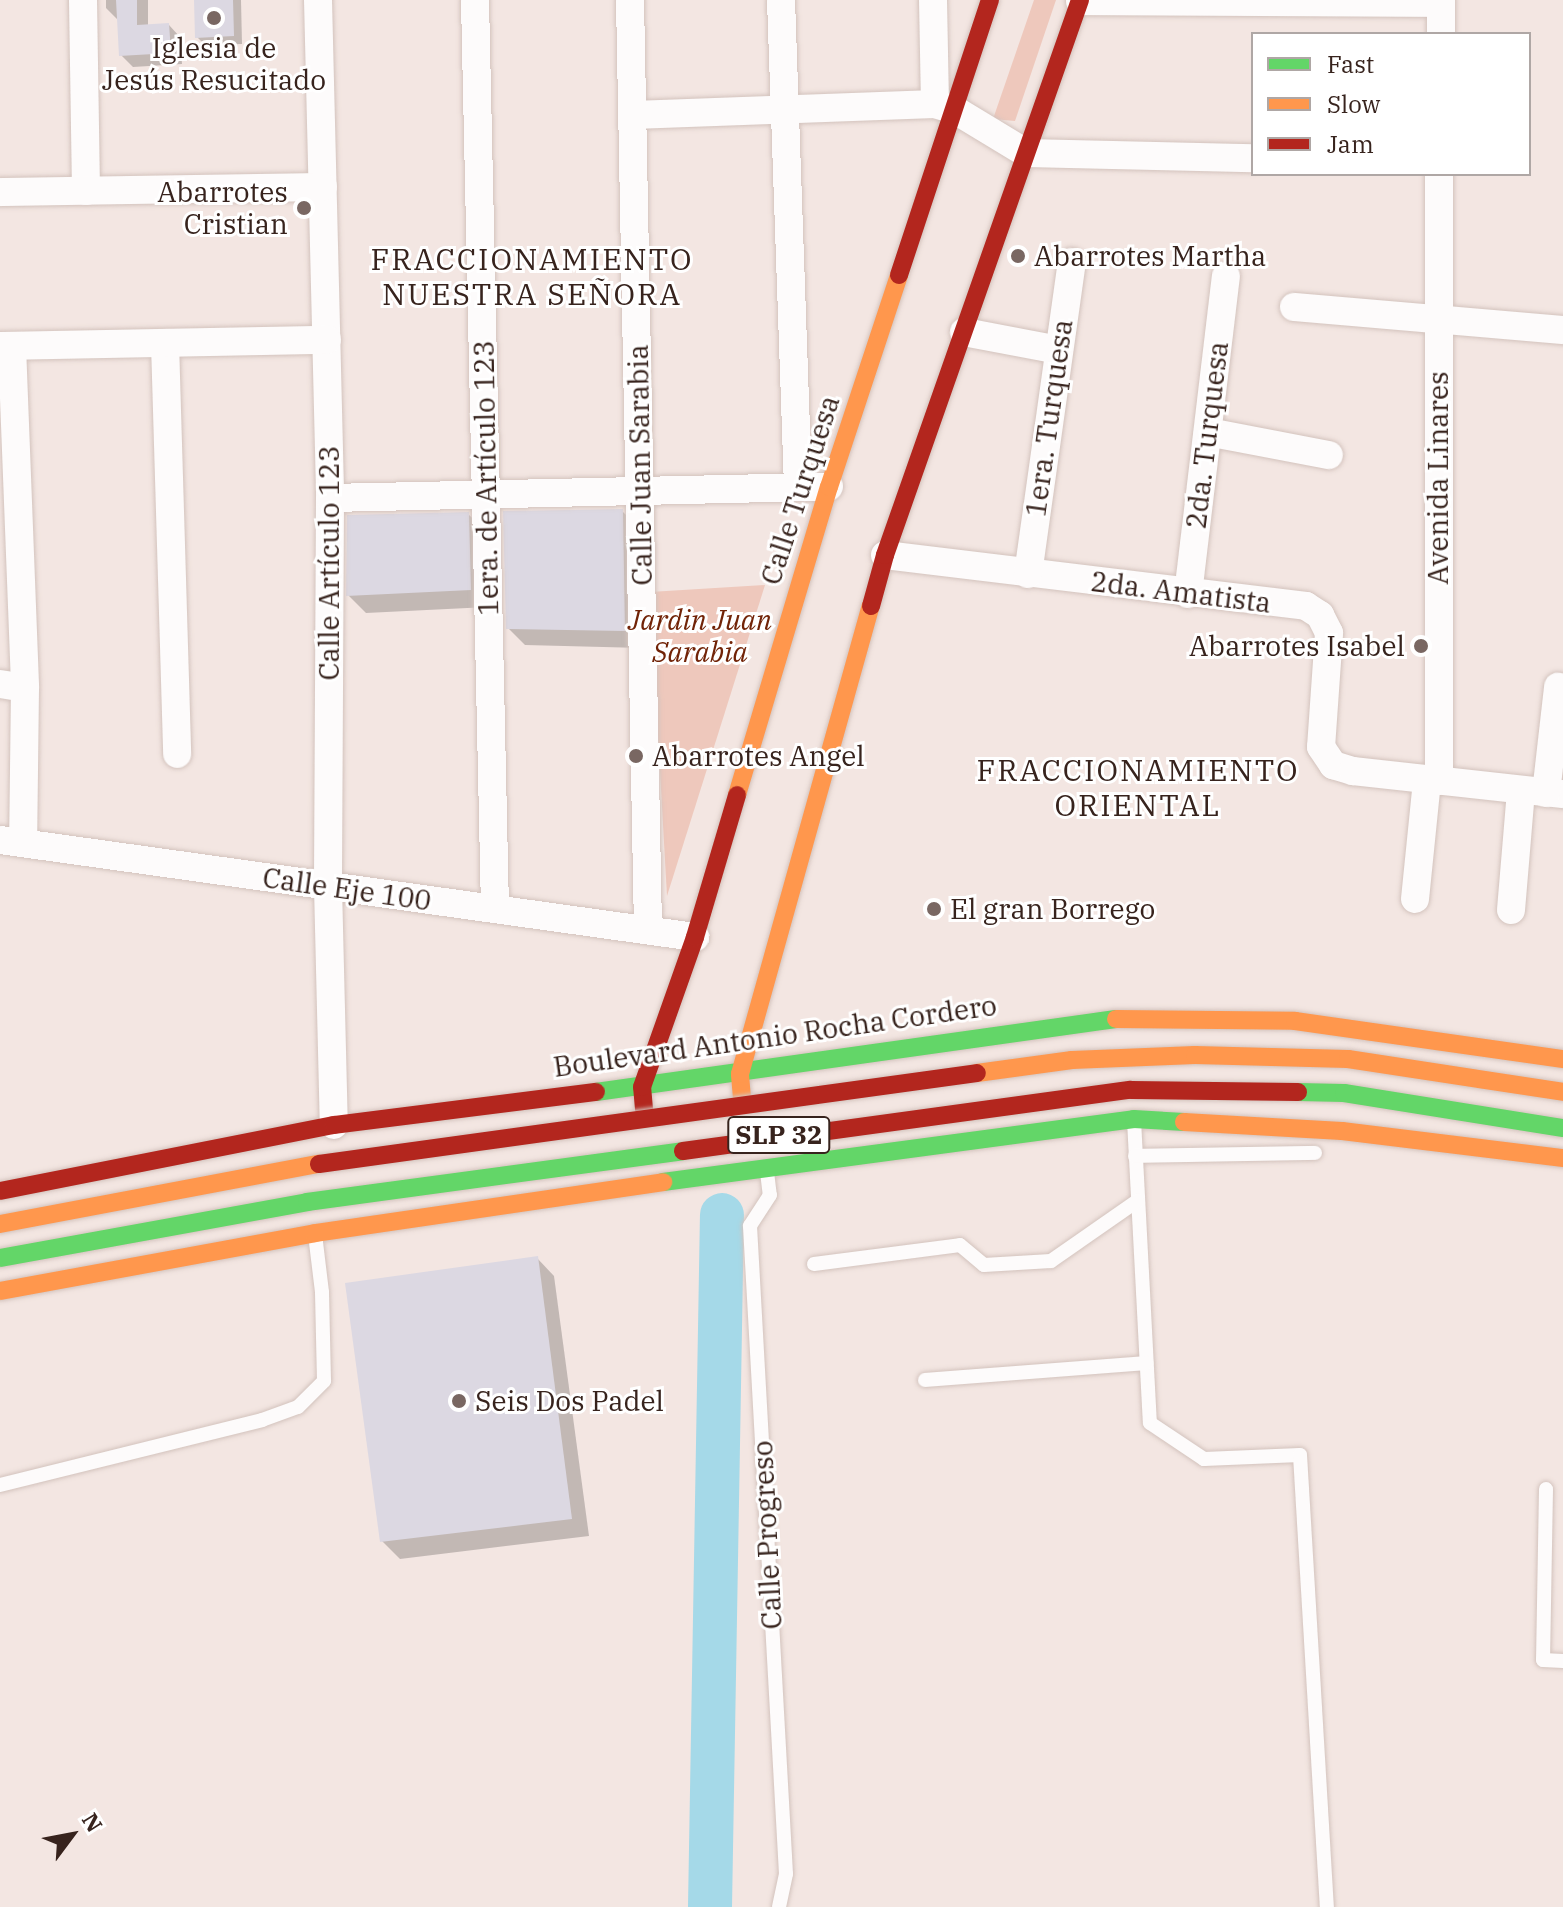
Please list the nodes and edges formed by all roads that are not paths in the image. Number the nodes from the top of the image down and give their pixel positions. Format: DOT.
graph roads {
  1 [pos="83,0"];
  2 [pos="318,0"];
  3 [pos="475,0"];
  4 [pos="630,0"];
  5 [pos="781,0"];
  6 [pos="933,0"];
  7 [pos="990,0"];
  8 [pos="1080,1"];
  9 [pos="1441,1"];
  10 [pos="1441,32"];
  11 [pos="945,107"];
  12 [pos="783,110"];
  13 [pos="633,115"];
  14 [pos="1026,153"];
  15 [pos="1251,158"];
  16 [pos="1439,176"];
  17 [pos="323,187"];
  18 [pos="86,191"];
  19 [pos="0,192"];
  20 [pos="1072,262"];
  21 [pos="1226,276"];
  22 [pos="1294,307"];
  23 [pos="1438,318"];
  24 [pos="1563,330"];
  25 [pos="964,332"];
  26 [pos="327,340"];
  27 [pos="165,343"];
  28 [pos="6,346"];
  29 [pos="1058,350"];
  30 [pos="1208,432"];
  31 [pos="1329,455"];
  32 [pos="798,487"];
  33 [pos="829,487"];
  34 [pos="641,490"];
  35 [pos="486,494"];
  36 [pos="330,498"];
  37 [pos="885,555"];
  38 [pos="1028,574"];
  39 [pos="1188,594"];
  40 [pos="13,686"];
  41 [pos="1558,687"];
  42 [pos="177,754"];
  43 [pos="1433,780"];
  44 [pos="1543,793"];
  45 [pos="12,841"];
  46 [pos="328,887"];
  47 [pos="1415,899"];
  48 [pos="495,909"];
  49 [pos="1511,910"];
  50 [pos="648,930"];
  51 [pos="695,937"];
  52 [pos="843,1058"];
  53 [pos="1563,1059"];
  54 [pos="740,1074"];
  55 [pos="642,1087"];
  56 [pos="1563,1092"];
  57 [pos="525,1099"];
  58 [pos="1133,1124"];
  59 [pos="334,1125"];
  60 [pos="1563,1128"];
  61 [pos="1315,1153"];
  62 [pos="857,1156"];
  63 [pos="1135,1156"];
  64 [pos="1563,1158"];
  65 [pos="761,1172"];
  66 [pos="653,1186"];
  67 [pos="0,1191"];
  68 [pos="541,1201"];
  69 [pos="1137,1201"];
  70 [pos="0,1224"];
  71 [pos="315,1233"];
  72 [pos="0,1258"];
  73 [pos="814,1264"];
  74 [pos="0,1291"];
  75 [pos="1146,1363"];
  76 [pos="925,1380"];
  77 [pos="0,1485"];
  78 [pos="1546,1489"];
  79 [pos="1563,1661"];
  80 [pos="779,1907"];
  81 [pos="1327,1907"];
  1 -- 18 [label="street"];
  2 -- 17 [label="street, Calle Artículo 123"];
  3 -- 35 [label="street, 1era. de Artículo 123"];
  4 -- 13 [label="street, Calle Juan Sarabia"];
  5 -- 12 [label="street"];
  6 -- 11 [label="street"];
  7 -- 11 [label="main road, Calle Turquesa"];
  8 -- 9 [label="street"];
  8 -- 14 [label="main road"];
  9 -- 10 [label="street"];
  11 -- 12 [label="street"];
  11 -- 14 [label="street"];
  11 -- 33 [label="main road, Calle Turquesa"];
  12 -- 13 [label="street"];
  12 -- 32 [label="street"];
  13 -- 34 [label="street, Calle Juan Sarabia"];
  14 -- 15 [label="street"];
  14 -- 25 [label="main road"];
  16 -- 23 [label="street, Avenida Linares"];
  17 -- 18 [label="street"];
  17 -- 26 [label="street, Calle Artículo 123"];
  18 -- 19 [label="street"];
  20 -- 29 [label="street, 1era. Turquesa"];
  21 -- 30 [label="street, 2da. Turquesa"];
  22 -- 23 [label="street"];
  23 -- 24 [label="street"];
  23 -- 43 [label="street, Avenida Linares"];
  25 -- 29 [label="street"];
  25 -- 37 [label="main road"];
  26 -- 27 [label="street"];
  26 -- 36 [label="street, Calle Artículo 123"];
  27 -- 28 [label="street"];
  27 -- 42 [label="street"];
  28 -- 40 [label="street"];
  29 -- 38 [label="street, 1era. Turquesa"];
  30 -- 31 [label="street"];
  30 -- 39 [label="street, 2da. Turquesa"];
  32 -- 33 [label="street"];
  32 -- 34 [label="street"];
  33 -- 51 [label="main road, Calle Turquesa"];
  34 -- 35 [label="street"];
  34 -- 50 [label="street, Calle Juan Sarabia"];
  35 -- 36 [label="street"];
  35 -- 48 [label="street, 1era. de Artículo 123"];
  36 -- 46 [label="street, Calle Artículo 123"];
  37 -- 38 [label="street, 2da. Amatista"];
  37 -- 54 [label="main road"];
  38 -- 39 [label="street, 2da. Amatista"];
  39 -- 43 [label="street, 2da. Amatista"];
  40 -- 45 [label="street"];
  41 -- 44 [label="street"];
  43 -- 44 [label="street"];
  43 -- 47 [label="street, Avenida Linares"];
  44 -- 49 [label="street"];
  45 -- 46 [label="street, Calle Eje 100"];
  46 -- 48 [label="street, Calle Eje 100"];
  46 -- 59 [label="street, Calle Artículo 123"];
  48 -- 50 [label="street, Calle Eje 100"];
  50 -- 51 [label="street, Calle Eje 100"];
  51 -- 55 [label="main road, Calle Turquesa"];
  52 -- 53 [label="main road, Boulevard Antonio Rocha Cordero / SLP 32"];
  52 -- 54 [label="main road, Boulevard Antonio Rocha Cordero / SLP 32"];
  52 -- 62 [label="main road"];
  54 -- 55 [label="main road, Boulevard Antonio Rocha Cordero / SLP 32"];
  54 -- 65 [label="main road"];
  55 -- 57 [label="main road, Boulevard Antonio Rocha Cordero / SLP 32"];
  55 -- 66 [label="main road, Calle Turquesa"];
  56 -- 70 [label="main road, SLP 32, bridge"];
  57 -- 59 [label="main road, Boulevard Antonio Rocha Cordero / SLP 32"];
  57 -- 68 [label="main road"];
  58 -- 62 [label="main road, SLP 32"];
  58 -- 63 [label="lane"];
  58 -- 64 [label="main road, SLP 32"];
  58 -- 65 [label="lane"];
  59 -- 67 [label="main road, Boulevard Antonio Rocha Cordero / SLP 32"];
  60 -- 72 [label="main road, SLP 32, bridge"];
  61 -- 63 [label="lane"];
  62 -- 65 [label="main road, SLP 32"];
  63 -- 69 [label="lane"];
  65 -- 66 [label="main road, SLP 32"];
  65 -- 80 [label="lane, Calle Progreso"];
  66 -- 68 [label="main road, SLP 32"];
  68 -- 71 [label="main road, SLP 32"];
  69 -- 73 [label="lane"];
  69 -- 75 [label="lane"];
  71 -- 74 [label="main road, SLP 32"];
  71 -- 77 [label="lane"];
  75 -- 76 [label="lane"];
  75 -- 81 [label="lane"];
  78 -- 79 [label="lane"];
}
